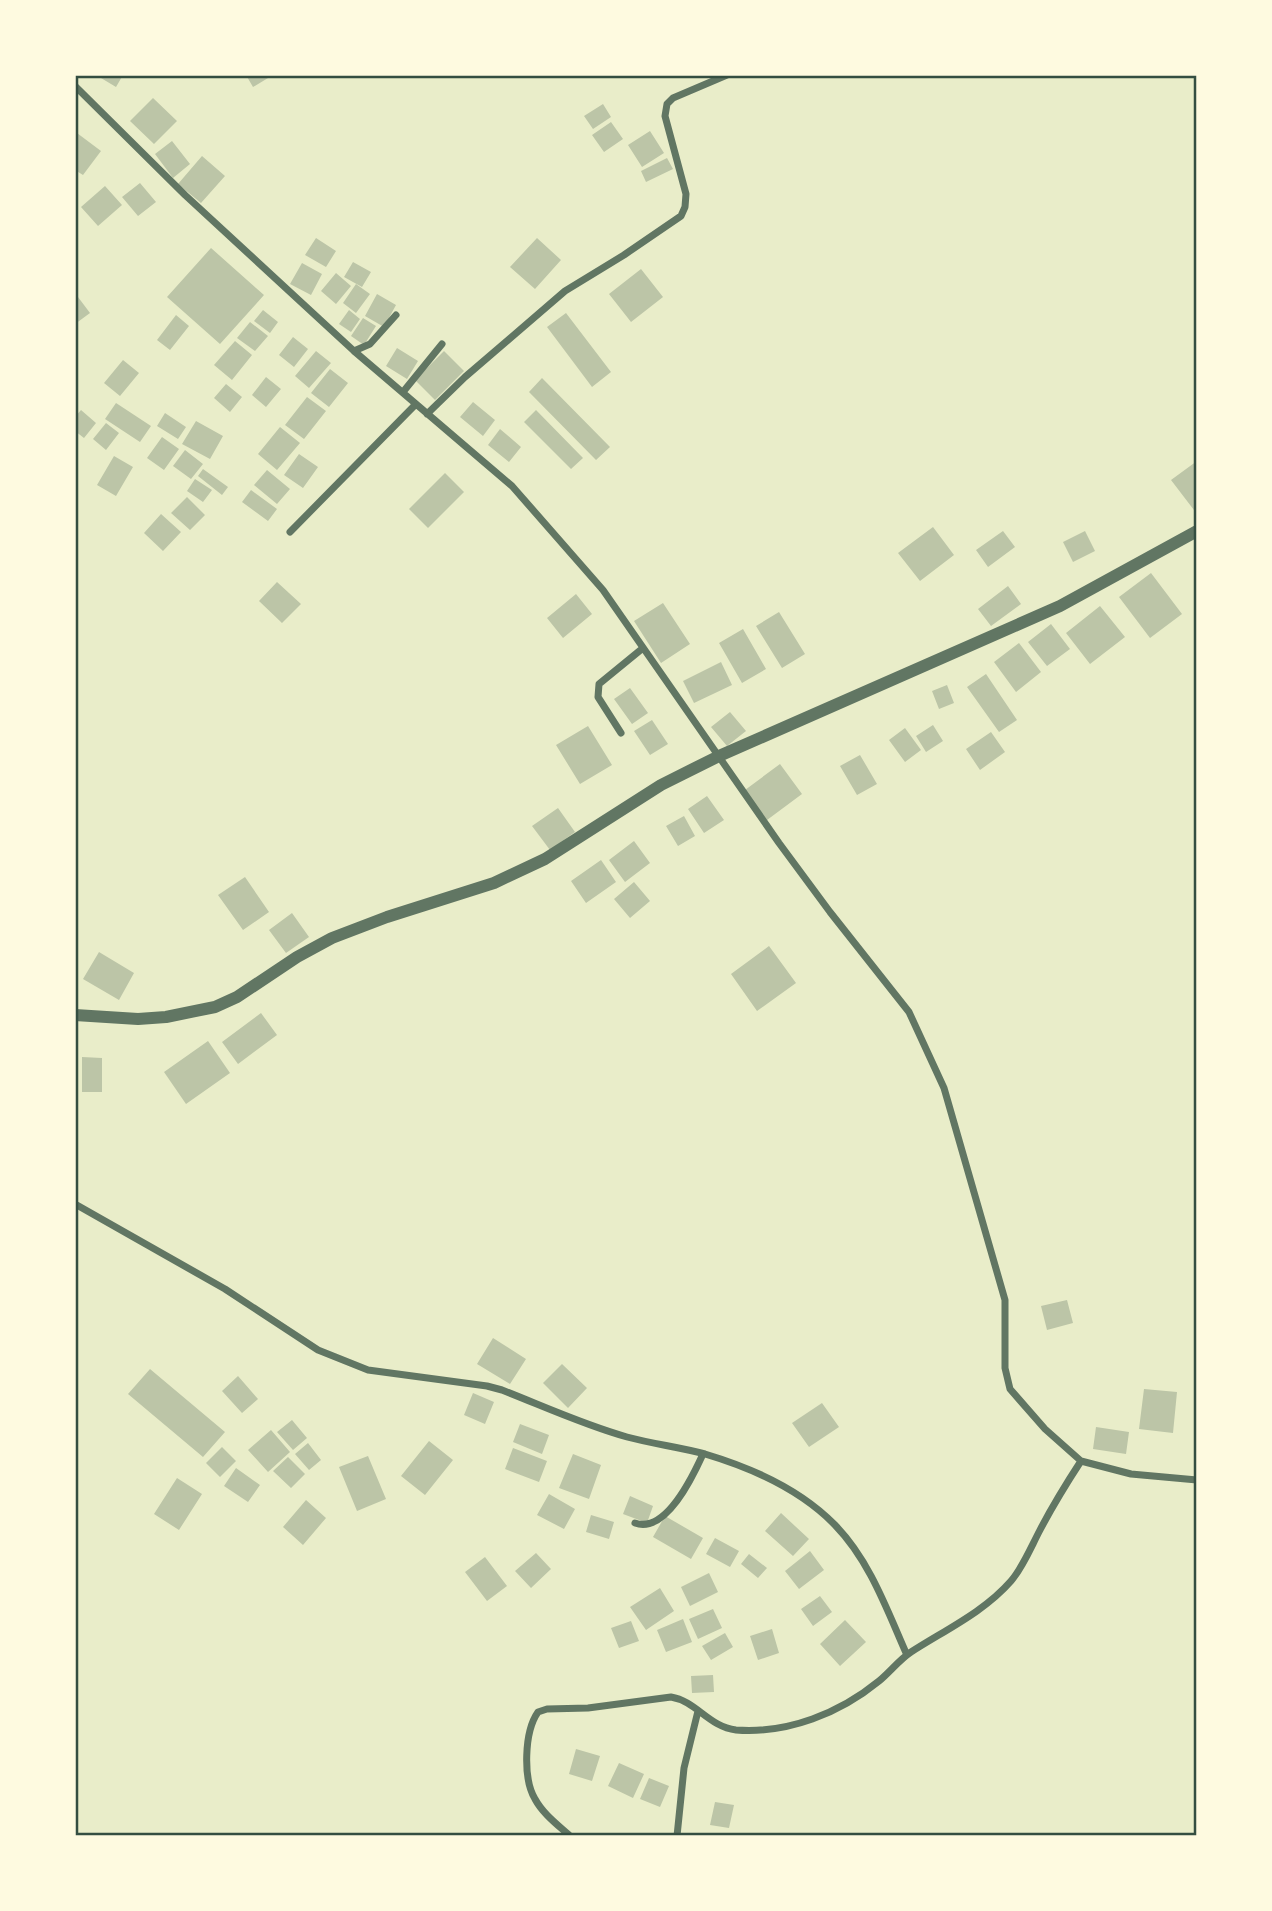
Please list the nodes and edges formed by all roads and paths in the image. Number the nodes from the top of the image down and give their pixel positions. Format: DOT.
graph roads {
  1 [pos="727,75"];
  2 [pos="75,86"];
  3 [pos="396,315"];
  4 [pos="442,344"];
  5 [pos="354,351"];
  6 [pos="403,392"];
  7 [pos="416,404"];
  8 [pos="427,414"];
  9 [pos="1197,531"];
  10 [pos="290,532"];
  11 [pos="643,648"];
  12 [pos="621,733"];
  13 [pos="719,756"];
  14 [pos="75,1015"];
  15 [pos="75,1205"];
  16 [pos="703,1454"];
  17 [pos="1081,1461"];
  18 [pos="1197,1480"];
  19 [pos="635,1523"];
  20 [pos="907,1655"];
  21 [pos="698,1712"];
  22 [pos="570,1836"];
  23 [pos="677,1836"];
  1 -- 8 [label="street"];
  2 -- 5 [label="street"];
  3 -- 5 [label="street"];
  4 -- 6 [label="street"];
  5 -- 6 [label="street"];
  6 -- 7 [label="street"];
  7 -- 8 [label="street"];
  7 -- 10 [label="street"];
  8 -- 11 [label="street"];
  9 -- 13 [label="street"];
  11 -- 12 [label="street"];
  11 -- 13 [label="street"];
  13 -- 14 [label="street"];
  13 -- 17 [label="street"];
  15 -- 16 [label="street"];
  16 -- 19 [label="street"];
  16 -- 20 [label="street"];
  17 -- 18 [label="street"];
  17 -- 20 [label="street"];
  20 -- 21 [label="street"];
  21 -- 22 [label="street"];
  21 -- 23 [label="street"];
}
